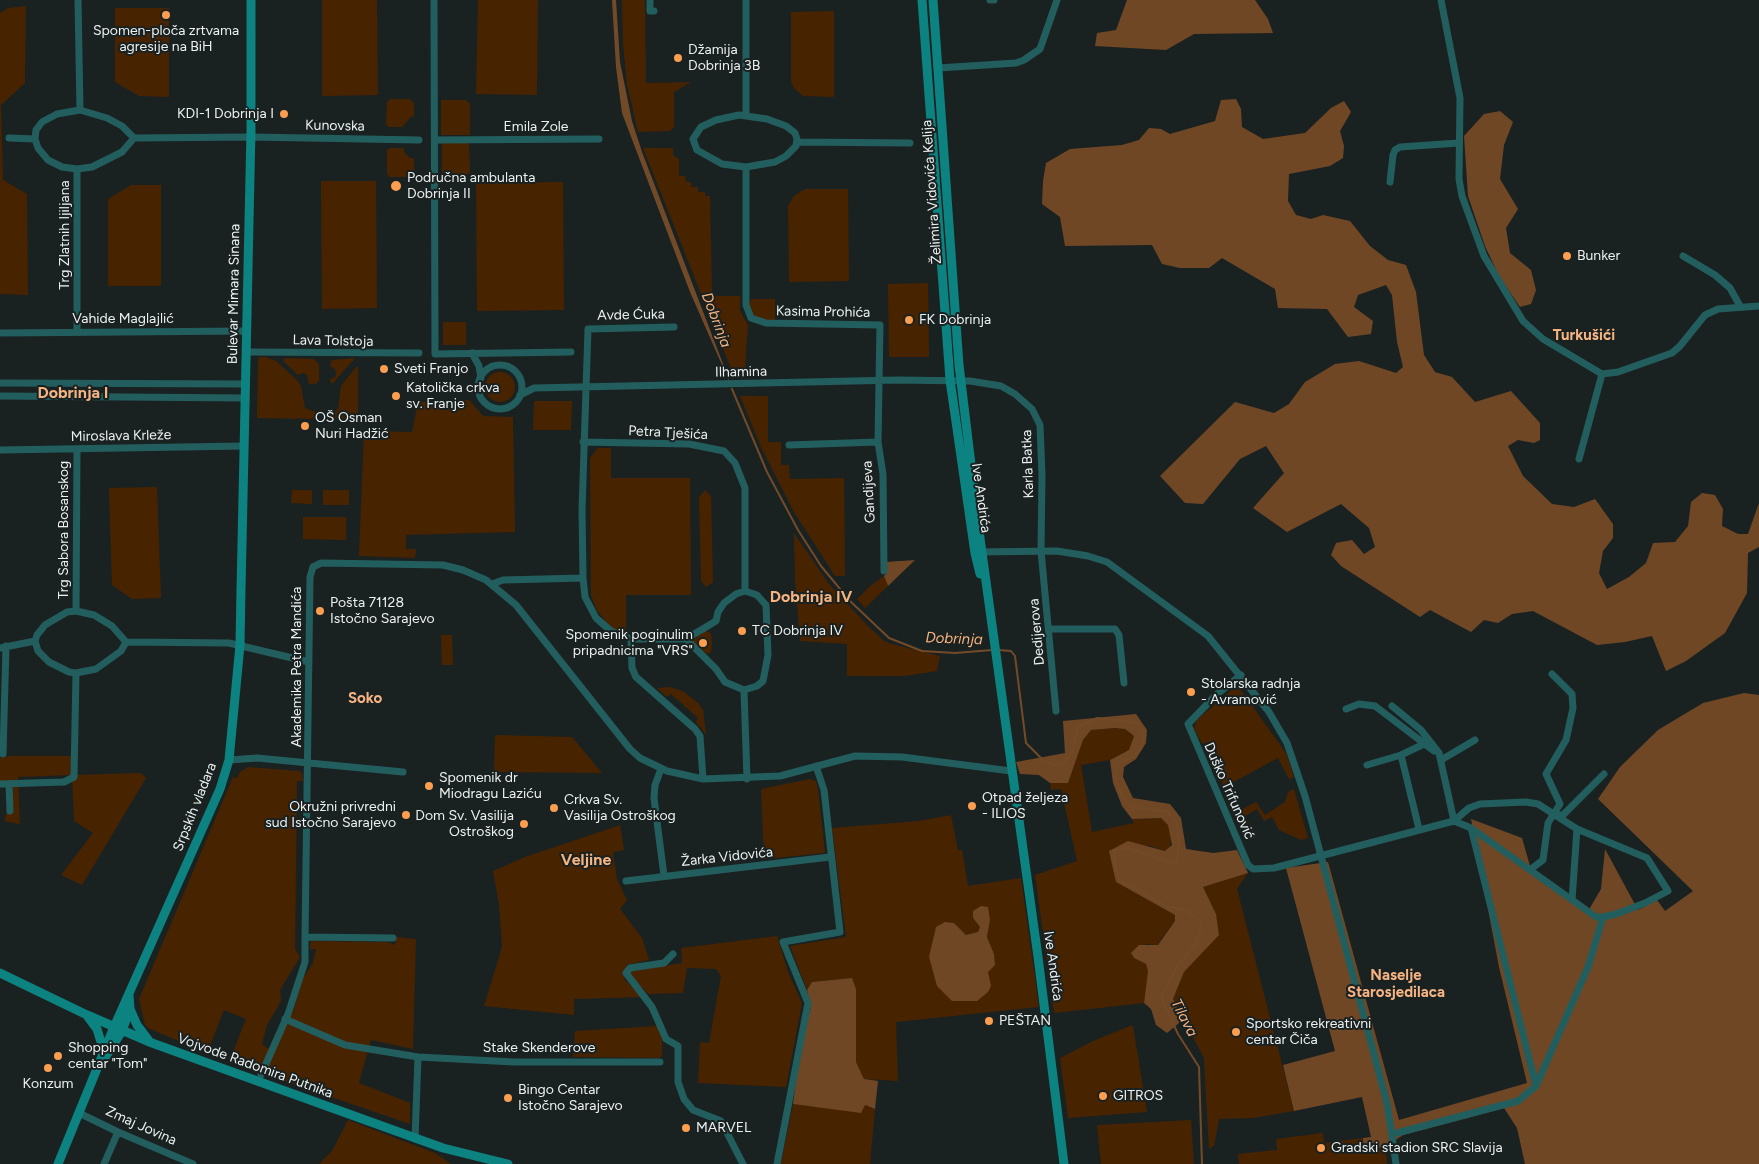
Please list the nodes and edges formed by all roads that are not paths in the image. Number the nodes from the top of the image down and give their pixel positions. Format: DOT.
graph roads {
  1 [pos="78,0"];
  2 [pos="251,0"];
  3 [pos="434,0"];
  4 [pos="650,0"];
  5 [pos="746,0"];
  6 [pos="922,0"];
  7 [pos="933,0"];
  8 [pos="990,0"];
  9 [pos="994,0"];
  10 [pos="1057,0"];
  11 [pos="1441,0"];
  12 [pos="654,11"];
  13 [pos="938,68"];
  14 [pos="80,110"];
  15 [pos="746,115"];
  16 [pos="251,137"];
  17 [pos="9,138"];
  18 [pos="35,138"];
  19 [pos="134,138"];
  20 [pos="599,139"];
  21 [pos="419,140"];
  22 [pos="435,140"];
  23 [pos="797,142"];
  24 [pos="910,143"];
  25 [pos="1459,143"];
  26 [pos="746,167"];
  27 [pos="77,169"];
  28 [pos="1390,182"];
  29 [pos="1683,256"];
  30 [pos="1740,306"];
  31 [pos="1759,306"];
  32 [pos="674,327"];
  33 [pos="77,331"];
  34 [pos="247,331"];
  35 [pos="0,333"];
  36 [pos="246,352"];
  37 [pos="571,352"];
  38 [pos="419,354"];
  39 [pos="474,356"];
  40 [pos="493,366"];
  41 [pos="1602,374"];
  42 [pos="481,378"];
  43 [pos="879,380"];
  44 [pos="950,380"];
  45 [pos="521,381"];
  46 [pos="961,381"];
  47 [pos="0,383"];
  48 [pos="246,384"];
  49 [pos="586,387"];
  50 [pos="534,388"];
  51 [pos="520,394"];
  52 [pos="0,396"];
  53 [pos="245,398"];
  54 [pos="583,442"];
  55 [pos="878,442"];
  56 [pos="789,445"];
  57 [pos="243,446"];
  58 [pos="77,449"];
  59 [pos="0,450"];
  60 [pos="1579,459"];
  61 [pos="1041,551"];
  62 [pos="978,552"];
  63 [pos="884,571"];
  64 [pos="583,578"];
  65 [pos="492,584"];
  66 [pos="241,589"];
  67 [pos="745,591"];
  68 [pos="76,611"];
  69 [pos="1049,629"];
  70 [pos="631,639"];
  71 [pos="686,640"];
  72 [pos="35,641"];
  73 [pos="126,642"];
  74 [pos="240,645"];
  75 [pos="3,647"];
  76 [pos="309,662"];
  77 [pos="76,673"];
  78 [pos="1552,674"];
  79 [pos="1241,675"];
  80 [pos="1124,683"];
  81 [pos="744,690"];
  82 [pos="1392,706"];
  83 [pos="1346,710"];
  84 [pos="1056,711"];
  85 [pos="1475,740"];
  86 [pos="1424,744"];
  87 [pos="3,754"];
  88 [pos="1401,755"];
  89 [pos="1440,757"];
  90 [pos="229,760"];
  91 [pos="309,765"];
  92 [pos="1367,765"];
  93 [pos="816,766"];
  94 [pos="661,769"];
  95 [pos="1011,771"];
  96 [pos="403,772"];
  97 [pos="1604,774"];
  98 [pos="703,779"];
  99 [pos="747,779"];
  100 [pos="0,784"];
  101 [pos="9,784"];
  102 [pos="10,811"];
  103 [pos="1554,816"];
  104 [pos="1454,821"];
  105 [pos="1471,828"];
  106 [pos="1419,829"];
  107 [pos="1577,829"];
  108 [pos="1321,856"];
  109 [pos="830,857"];
  110 [pos="1530,869"];
  111 [pos="664,876"];
  112 [pos="626,881"];
  113 [pos="1572,900"];
  114 [pos="1603,918"];
  115 [pos="305,937"];
  116 [pos="393,938"];
  117 [pos="673,954"];
  118 [pos="0,973"];
  119 [pos="130,992"];
  120 [pos="130,1009"];
  121 [pos="87,1015"];
  122 [pos="285,1019"];
  123 [pos="118,1029"];
  124 [pos="152,1043"];
  125 [pos="104,1052"];
  126 [pos="418,1057"];
  127 [pos="660,1062"];
  128 [pos="100,1064"];
  129 [pos="261,1075"];
  130 [pos="1536,1086"];
  131 [pos="79,1113"];
  132 [pos="118,1132"];
  133 [pos="1393,1134"];
  134 [pos="415,1139"];
  135 [pos="58,1164"];
  136 [pos="104,1164"];
  137 [pos="193,1164"];
  138 [pos="508,1164"];
  139 [pos="742,1164"];
  140 [pos="777,1164"];
  141 [pos="1064,1164"];
  142 [pos="1396,1164"];
  1 -- 14 [label="street"];
  2 -- 16 [label="main road, Bulevar Mimara Sinana"];
  3 -- 22 [label="street"];
  4 -- 12 [label="street"];
  5 -- 15 [label="street"];
  6 -- 44 [label="main road, Želimira Vidovića Kelija"];
  7 -- 13 [label="main road, Želimira Vidovića Kelija"];
  8 -- 9 [label="street"];
  10 -- 13 [label="street"];
  11 -- 25 [label="street"];
  13 -- 46 [label="main road, Želimira Vidovića Kelija"];
  14 -- 18 [label="street"];
  14 -- 19 [label="street"];
  15 -- 23 [label="street"];
  15 -- 26 [label="street"];
  16 -- 19 [label="street"];
  16 -- 21 [label="street, Kunovska"];
  16 -- 34 [label="main road, Bulevar Mimara Sinana"];
  17 -- 18 [label="street"];
  18 -- 27 [label="street, Trg Zlatnih ljiljana"];
  19 -- 27 [label="street, Trg Zlatnih ljiljana"];
  20 -- 22 [label="street, Emila Zole"];
  22 -- 39 [label="street"];
  23 -- 24 [label="street"];
  23 -- 26 [label="street"];
  25 -- 28 [label="street"];
  25 -- 41 [label="street"];
  26 -- 43 [label="street, Kasima Prohića"];
  27 -- 33 [label="street, Trg Zlatnih ljiljana"];
  29 -- 30 [label="street"];
  30 -- 31 [label="street"];
  30 -- 41 [label="street"];
  32 -- 49 [label="street, Avde Ćuka"];
  33 -- 34 [label="street, Vahide Maglajlić"];
  33 -- 35 [label="street, Vahide Maglajlić"];
  34 -- 36 [label="main road, Bulevar Mimara Sinana"];
  36 -- 38 [label="street, Lava Tolstoja"];
  36 -- 48 [label="main road, Bulevar Mimara Sinana"];
  37 -- 39 [label="street"];
  39 -- 40 [label="street"];
  39 -- 42 [label="street"];
  40 -- 42 [label="street"];
  40 -- 45 [label="street"];
  41 -- 60 [label="street"];
  42 -- 51 [label="street"];
  43 -- 44 [label="street, Ilhamina"];
  43 -- 49 [label="street, Ilhamina"];
  43 -- 55 [label="street"];
  44 -- 46 [label="street, Karla Batka"];
  44 -- 62 [label="main road, Ive Andrića"];
  45 -- 50 [label="street, Ilhamina"];
  45 -- 51 [label="street"];
  46 -- 61 [label="street, Karla Batka"];
  46 -- 62 [label="main road, Ive Andrića"];
  47 -- 48 [label="street"];
  48 -- 53 [label="main road, Bulevar Mimara Sinana"];
  49 -- 50 [label="street, Ilhamina"];
  49 -- 54 [label="street"];
  50 -- 51 [label="street, Ilhamina"];
  52 -- 53 [label="street"];
  53 -- 57 [label="main road, Bulevar Mimara Sinana"];
  54 -- 64 [label="street"];
  54 -- 67 [label="street, Petra Tješića"];
  55 -- 56 [label="street, Gandijeva"];
  55 -- 63 [label="street, Gandijeva"];
  57 -- 58 [label="street, Miroslava Krleže"];
  57 -- 66 [label="main road, Bulevar Mimara Sinana"];
  58 -- 59 [label="street, Miroslava Krleže"];
  58 -- 68 [label="street, Trg Sabora Bosanskog"];
  61 -- 62 [label="street"];
  61 -- 69 [label="street, Dedijerova"];
  61 -- 79 [label="street"];
  62 -- 95 [label="main road, Ive Andrića"];
  64 -- 65 [label="street"];
  64 -- 70 [label="street"];
  65 -- 76 [label="street, Akademika Petra Mandića"];
  65 -- 94 [label="street, Akademika Petra Mandića"];
  66 -- 74 [label="main road, Srpskih vladara"];
  67 -- 71 [label="street"];
  67 -- 81 [label="street"];
  68 -- 72 [label="street, Trg Sabora Bosanskog"];
  68 -- 73 [label="street, Trg Sabora Bosanskog"];
  69 -- 80 [label="street"];
  69 -- 84 [label="street, Dedijerova"];
  70 -- 71 [label="street"];
  70 -- 98 [label="street"];
  71 -- 81 [label="street"];
  72 -- 75 [label="street"];
  72 -- 77 [label="street"];
  73 -- 74 [label="street"];
  73 -- 77 [label="street"];
  74 -- 76 [label="street"];
  74 -- 90 [label="main road, Srpskih vladara"];
  75 -- 87 [label="street"];
  76 -- 91 [label="street, Akademika Petra Mandića"];
  77 -- 101 [label="street"];
  78 -- 103 [label="street"];
  79 -- 108 [label="street"];
  79 -- 108 [label="street, Duško Trifunović"];
  81 -- 99 [label="street"];
  82 -- 89 [label="street"];
  83 -- 86 [label="street"];
  85 -- 89 [label="street"];
  86 -- 88 [label="street"];
  86 -- 89 [label="street"];
  88 -- 92 [label="street"];
  88 -- 106 [label="street"];
  89 -- 104 [label="street"];
  90 -- 91 [label="street"];
  90 -- 119 [label="main road, Srpskih vladara"];
  91 -- 96 [label="street"];
  91 -- 115 [label="street, Akademika Petra Mandića"];
  93 -- 95 [label="street"];
  93 -- 99 [label="street"];
  93 -- 109 [label="street"];
  94 -- 98 [label="street, Akademika Petra Mandića"];
  94 -- 111 [label="street"];
  95 -- 141 [label="main road, Ive Andrića"];
  97 -- 103 [label="street"];
  98 -- 99 [label="street, Akademika Petra Mandića"];
  100 -- 101 [label="street"];
  101 -- 102 [label="street"];
  103 -- 104 [label="street"];
  103 -- 107 [label="street"];
  103 -- 110 [label="street"];
  104 -- 105 [label="street"];
  104 -- 106 [label="street"];
  105 -- 110 [label="street"];
  105 -- 130 [label="street"];
  106 -- 108 [label="street"];
  107 -- 113 [label="street"];
  107 -- 114 [label="street"];
  108 -- 133 [label="street"];
  109 -- 111 [label="street, Žarka Vidovića"];
  109 -- 140 [label="street"];
  110 -- 113 [label="street"];
  111 -- 112 [label="street, Žarka Vidovića"];
  113 -- 114 [label="street"];
  114 -- 130 [label="street"];
  115 -- 116 [label="street"];
  115 -- 122 [label="street, Akademika Petra Mandića"];
  117 -- 139 [label="street"];
  118 -- 121 [label="main road, Vojvode Radomira Putnika"];
  119 -- 120 [label="main road, Srpskih vladara"];
  119 -- 123 [label="main road, Srpskih vladara"];
  120 -- 123 [label="main road, Srpskih vladara"];
  120 -- 124 [label="main road"];
  121 -- 123 [label="main road, Vojvode Radomira Putnika"];
  121 -- 125 [label="main road"];
  122 -- 126 [label="street, Stake Skenderove"];
  122 -- 129 [label="street, Akademika Petra Mandića"];
  123 -- 124 [label="main road, Vojvode Radomira Putnika"];
  123 -- 125 [label="main road"];
  123 -- 128 [label="main road"];
  124 -- 134 [label="main road, Vojvode Radomira Putnika"];
  125 -- 128 [label="main road"];
  126 -- 127 [label="street, Stake Skenderove"];
  126 -- 134 [label="street"];
  128 -- 131 [label="main road"];
  130 -- 133 [label="street"];
  131 -- 132 [label="street, Zmaj Jovina"];
  131 -- 135 [label="main road"];
  132 -- 136 [label="street"];
  132 -- 137 [label="street, Zmaj Jovina"];
  133 -- 142 [label="street"];
  134 -- 138 [label="main road, Vojvode Radomira Putnika"];
}
